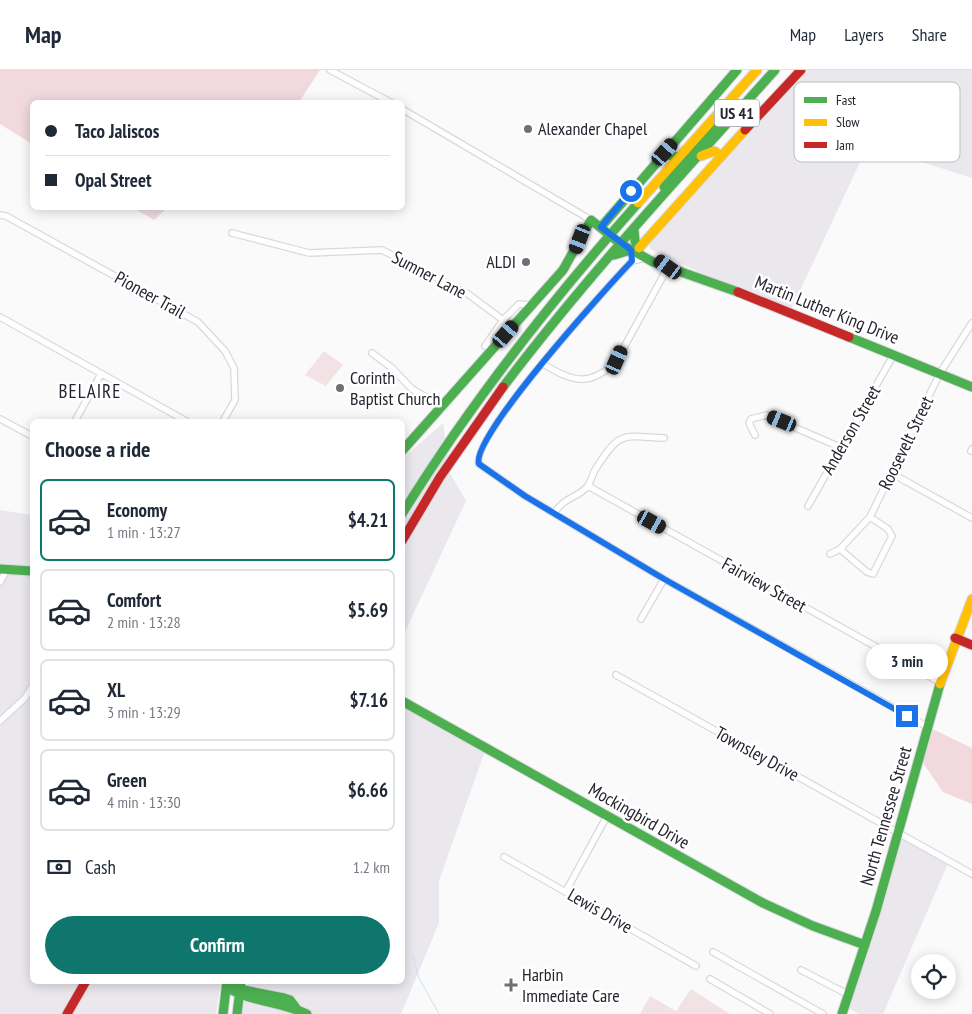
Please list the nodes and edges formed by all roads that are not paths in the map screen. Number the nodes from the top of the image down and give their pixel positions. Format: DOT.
graph roads {
  1 [pos="330,70"];
  2 [pos="737,70"];
  3 [pos="757,70"];
  4 [pos="775,70"];
  5 [pos="801,70"];
  6 [pos="736,94"];
  7 [pos="386,100"];
  8 [pos="405,111"];
  9 [pos="665,152"];
  10 [pos="682,156"];
  11 [pos="722,156"];
  12 [pos="699,157"];
  13 [pos="0,215"];
  14 [pos="591,220"];
  15 [pos="601,227"];
  16 [pos="634,230"];
  17 [pos="232,233"];
  18 [pos="620,239"];
  19 [pos="635,249"];
  20 [pos="611,256"];
  21 [pos="645,258"];
  22 [pos="632,261"];
  23 [pos="668,267"];
  24 [pos="531,305"];
  25 [pos="0,317"];
  26 [pos="503,320"];
  27 [pos="972,323"];
  28 [pos="485,346"];
  29 [pos="372,353"];
  30 [pos="894,354"];
  31 [pos="542,363"];
  32 [pos="940,373"];
  33 [pos="101,374"];
  34 [pos="972,387"];
  35 [pos="443,408"];
  36 [pos="0,419"];
  37 [pos="76,419"];
  38 [pos="182,419"];
  39 [pos="224,419"];
  40 [pos="30,435"];
  41 [pos="755,435"];
  42 [pos="664,438"];
  43 [pos="405,448"];
  44 [pos="842,448"];
  45 [pos="891,473"];
  46 [pos="588,486"];
  47 [pos="808,506"];
  48 [pos="405,512"];
  49 [pos="554,513"];
  50 [pos="870,517"];
  51 [pos="972,518"];
  52 [pos="405,536"];
  53 [pos="840,549"];
  54 [pos="830,554"];
  55 [pos="3,569"];
  56 [pos="30,571"];
  57 [pos="664,579"];
  58 [pos="0,582"];
  59 [pos="972,599"];
  60 [pos="641,619"];
  61 [pos="955,638"];
  62 [pos="972,645"];
  63 [pos="616,675"];
  64 [pos="941,683"];
  65 [pos="30,690"];
  66 [pos="405,703"];
  67 [pos="0,721"];
  68 [pos="928,727"];
  69 [pos="607,816"];
  70 [pos="898,832"];
  71 [pos="504,857"];
  72 [pos="972,874"];
  73 [pos="566,891"];
  74 [pos="865,945"];
  75 [pos="713,952"];
  76 [pos="696,966"];
  77 [pos="801,970"];
  78 [pos="710,979"];
  79 [pos="84,984"];
  80 [pos="234,987"];
  81 [pos="849,995"];
  82 [pos="67,1014"];
  83 [pos="223,1014"];
  84 [pos="229,1014"];
  85 [pos="237,1014"];
  86 [pos="307,1014"];
  87 [pos="770,1014"];
  88 [pos="823,1014"];
  89 [pos="842,1014"];
  1 -- 7 [label="street"];
  2 -- 9 [label="main road"];
  3 -- 6 [label="main road, US 41"];
  4 -- 12 [label="main road, US 41"];
  5 -- 11 [label="main road"];
  6 -- 10 [label="main road, US 41"];
  6 -- 18 [label="main road"];
  8 -- 14 [label="street, Martin Luther King Drive"];
  9 -- 10 [label="main road"];
  9 -- 15 [label="main road"];
  10 -- 18 [label="main road, US 41"];
  11 -- 12 [label="main road"];
  11 -- 19 [label="main road"];
  12 -- 16 [label="main road, US 41"];
  13 -- 39 [label="street, Pioneer Trail"];
  14 -- 15 [label="main road, Martin Luther King Drive"];
  14 -- 24 [label="main road"];
  15 -- 18 [label="main road, Martin Luther King Drive"];
  16 -- 18 [label="main road, US 41"];
  16 -- 19 [label="main road"];
  17 -- 26 [label="street, Sumner Lane"];
  18 -- 19 [label="main road, Martin Luther King Drive"];
  18 -- 20 [label="main road, US 41"];
  18 -- 48 [label="main road, US 41"];
  19 -- 20 [label="main road"];
  19 -- 21 [label="main road, Martin Luther King Drive"];
  19 -- 22 [label="street"];
  19 -- 23 [label="main road, Martin Luther King Drive"];
  20 -- 52 [label="main road, US 41"];
  21 -- 22 [label="street"];
  21 -- 23 [label="main road, Martin Luther King Drive"];
  22 -- 31 [label="street"];
  23 -- 30 [label="main road, Martin Luther King Drive"];
  23 -- 31 [label="street"];
  24 -- 26 [label="street"];
  24 -- 35 [label="main road"];
  25 -- 33 [label="street"];
  26 -- 28 [label="street"];
  27 -- 32 [label="street, Roosevelt Street"];
  29 -- 35 [label="street"];
  30 -- 32 [label="main road, Martin Luther King Drive"];
  30 -- 44 [label="street, Anderson Street"];
  31 -- 49 [label="street"];
  32 -- 34 [label="main road, Martin Luther King Drive"];
  32 -- 45 [label="street, Roosevelt Street"];
  33 -- 37 [label="street"];
  33 -- 38 [label="street"];
  35 -- 43 [label="main road"];
  36 -- 40 [label="street"];
  41 -- 44 [label="street"];
  42 -- 46 [label="street"];
  44 -- 47 [label="street, Anderson Street"];
  45 -- 50 [label="street, Roosevelt Street"];
  45 -- 51 [label="street"];
  46 -- 49 [label="street"];
  46 -- 64 [label="street, Fairview Street"];
  49 -- 57 [label="street"];
  50 -- 53 [label="street, Roosevelt Street"];
  50 -- 53 [label="street"];
  53 -- 54 [label="street, Roosevelt Street"];
  55 -- 56 [label="main road"];
  55 -- 58 [label="street"];
  57 -- 60 [label="street"];
  57 -- 68 [label="street"];
  59 -- 61 [label="main road, North Tennessee Street"];
  61 -- 62 [label="main road"];
  61 -- 64 [label="main road, North Tennessee Street"];
  63 -- 70 [label="street, Townsley Drive"];
  64 -- 68 [label="main road, North Tennessee Street"];
  65 -- 67 [label="street"];
  66 -- 69 [label="main road, Mockingbird Drive"];
  68 -- 70 [label="main road, North Tennessee Street"];
  69 -- 73 [label="street"];
  69 -- 74 [label="main road, Mockingbird Drive"];
  70 -- 72 [label="street, Townsley Drive"];
  70 -- 74 [label="main road, North Tennessee Street"];
  71 -- 73 [label="street, Lewis Drive"];
  73 -- 76 [label="street, Lewis Drive"];
  74 -- 81 [label="main road, North Tennessee Street"];
  75 -- 88 [label="street"];
  77 -- 81 [label="street"];
  78 -- 87 [label="street"];
  79 -- 82 [label="main road"];
  80 -- 83 [label="main road"];
  80 -- 84 [label="main road"];
  80 -- 85 [label="main road"];
  80 -- 86 [label="main road"];
  81 -- 89 [label="main road, North Tennessee Street"];
}
